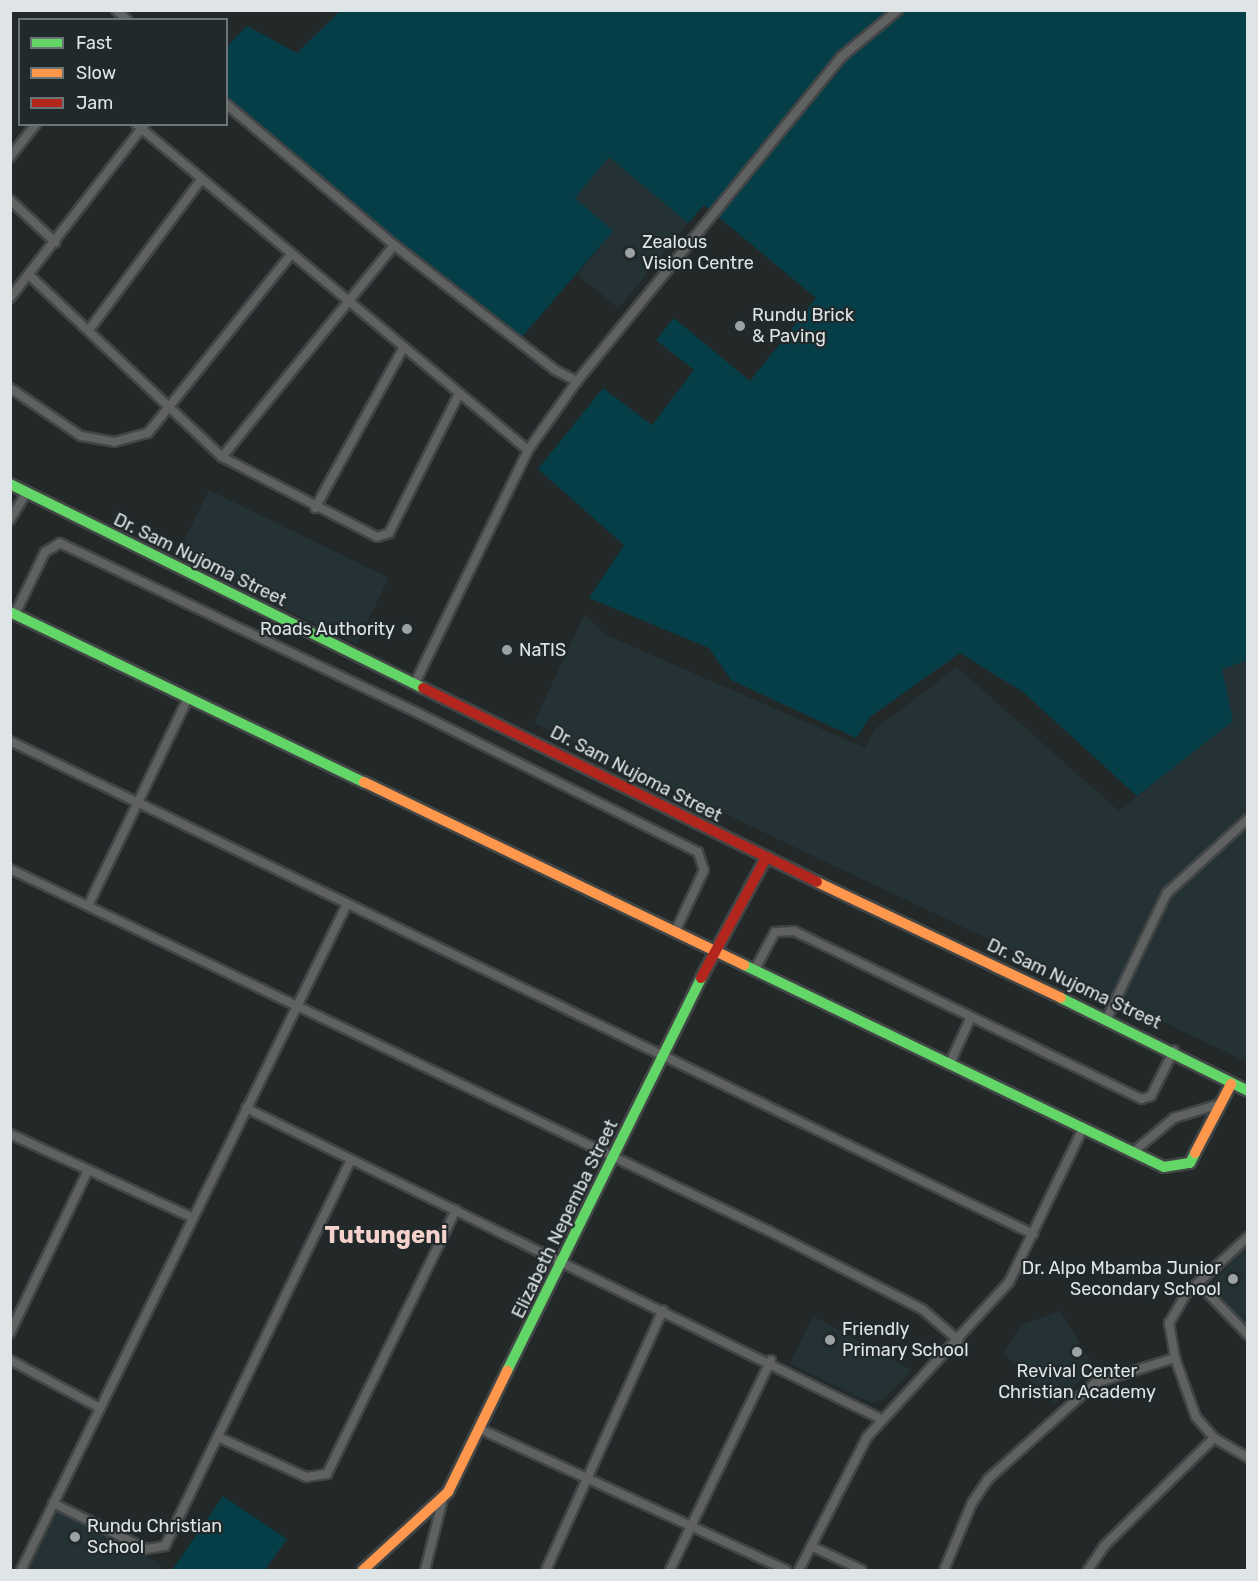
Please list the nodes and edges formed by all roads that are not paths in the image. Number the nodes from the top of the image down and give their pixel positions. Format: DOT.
graph roads {
  1 [pos="898,10"];
  2 [pos="228,107"];
  3 [pos="34,126"];
  4 [pos="141,126"];
  5 [pos="10,157"];
  6 [pos="200,181"];
  7 [pos="10,200"];
  8 [pos="55,242"];
  9 [pos="394,245"];
  10 [pos="290,256"];
  11 [pos="29,275"];
  12 [pos="10,298"];
  13 [pos="348,301"];
  14 [pos="89,330"];
  15 [pos="404,348"];
  16 [pos="577,381"];
  17 [pos="10,388"];
  18 [pos="459,394"];
  19 [pos="168,408"];
  20 [pos="528,450"];
  21 [pos="222,457"];
  22 [pos="10,484"];
  23 [pos="26,493"];
  24 [pos="315,508"];
  25 [pos="10,520"];
  26 [pos="13,613"];
  27 [pos="415,683"];
  28 [pos="188,698"];
  29 [pos="10,741"];
  30 [pos="138,802"];
  31 [pos="1248,819"];
  32 [pos="766,858"];
  33 [pos="10,869"];
  34 [pos="346,904"];
  35 [pos="88,906"];
  36 [pos="676,930"];
  37 [pos="717,950"];
  38 [pos="755,969"];
  39 [pos="297,1006"];
  40 [pos="971,1017"];
  41 [pos="1107,1018"];
  42 [pos="1174,1050"];
  43 [pos="662,1056"];
  44 [pos="950,1065"];
  45 [pos="1231,1084"];
  46 [pos="1248,1091"];
  47 [pos="1220,1104"];
  48 [pos="246,1108"];
  49 [pos="1082,1130"];
  50 [pos="10,1134"];
  51 [pos="1132,1153"];
  52 [pos="351,1159"];
  53 [pos="612,1160"];
  54 [pos="87,1172"];
  55 [pos="456,1210"];
  56 [pos="191,1217"];
  57 [pos="1033,1234"];
  58 [pos="1248,1237"];
  59 [pos="562,1262"];
  60 [pos="1199,1284"];
  61 [pos="663,1310"];
  62 [pos="10,1333"];
  63 [pos="1248,1335"];
  64 [pos="958,1340"];
  65 [pos="1174,1358"];
  66 [pos="10,1360"];
  67 [pos="771,1360"];
  68 [pos="100,1408"];
  69 [pos="881,1419"];
  70 [pos="480,1429"];
  71 [pos="218,1437"];
  72 [pos="1214,1438"];
  73 [pos="1248,1458"];
  74 [pos="586,1476"];
  75 [pos="443,1499"];
  76 [pos="53,1503"];
  77 [pos="691,1526"];
  78 [pos="811,1546"];
  79 [pos="21,1570"];
  80 [pos="363,1570"];
  81 [pos="425,1570"];
  82 [pos="546,1570"];
  83 [pos="670,1570"];
  84 [pos="786,1570"];
  85 [pos="799,1570"];
  86 [pos="862,1570"];
  87 [pos="944,1570"];
  88 [pos="1088,1570"];
  1 -- 16 [label="street"];
  2 -- 9 [label="street"];
  3 -- 5 [label="street"];
  4 -- 6 [label="street"];
  4 -- 8 [label="street"];
  6 -- 10 [label="street"];
  6 -- 14 [label="street"];
  7 -- 8 [label="street"];
  8 -- 11 [label="street"];
  9 -- 13 [label="street"];
  9 -- 16 [label="street"];
  10 -- 13 [label="street"];
  10 -- 19 [label="street"];
  11 -- 12 [label="street"];
  11 -- 14 [label="street"];
  13 -- 15 [label="street"];
  13 -- 21 [label="street"];
  14 -- 19 [label="street"];
  15 -- 18 [label="street"];
  15 -- 24 [label="street"];
  16 -- 20 [label="street"];
  17 -- 19 [label="street"];
  18 -- 20 [label="street"];
  18 -- 24 [label="street"];
  19 -- 21 [label="street"];
  20 -- 27 [label="street"];
  21 -- 24 [label="street"];
  22 -- 23 [label="street, Dr. Sam Nujoma Street"];
  23 -- 25 [label="street"];
  23 -- 27 [label="street, Dr. Sam Nujoma Street"];
  26 -- 28 [label="street"];
  26 -- 36 [label="street"];
  27 -- 32 [label="street, Dr. Sam Nujoma Street"];
  28 -- 30 [label="street"];
  28 -- 36 [label="street"];
  29 -- 30 [label="street"];
  30 -- 34 [label="street"];
  30 -- 35 [label="street"];
  31 -- 41 [label="street"];
  32 -- 37 [label="street, Elizabeth Nepemba Street"];
  32 -- 41 [label="street, Dr. Sam Nujoma Street"];
  33 -- 35 [label="street"];
  34 -- 39 [label="street"];
  34 -- 43 [label="street"];
  35 -- 39 [label="street"];
  36 -- 37 [label="street"];
  37 -- 38 [label="street"];
  37 -- 43 [label="street, Elizabeth Nepemba Street"];
  38 -- 40 [label="street"];
  38 -- 44 [label="street"];
  39 -- 48 [label="street"];
  39 -- 53 [label="street"];
  40 -- 42 [label="street"];
  40 -- 44 [label="street"];
  41 -- 42 [label="street, Dr. Sam Nujoma Street"];
  42 -- 45 [label="street, Dr. Sam Nujoma Street"];
  43 -- 53 [label="street, Elizabeth Nepemba Street"];
  43 -- 57 [label="street"];
  44 -- 49 [label="street"];
  45 -- 46 [label="street, Dr. Sam Nujoma Street"];
  45 -- 47 [label="street"];
  47 -- 51 [label="street"];
  47 -- 51 [label="street"];
  48 -- 52 [label="street"];
  48 -- 56 [label="street"];
  49 -- 51 [label="street"];
  49 -- 57 [label="street"];
  50 -- 54 [label="street"];
  52 -- 55 [label="street"];
  52 -- 71 [label="street"];
  53 -- 59 [label="street, Elizabeth Nepemba Street"];
  53 -- 64 [label="street"];
  54 -- 56 [label="street"];
  54 -- 62 [label="street"];
  55 -- 59 [label="street"];
  55 -- 71 [label="street"];
  56 -- 68 [label="street"];
  57 -- 64 [label="street"];
  58 -- 60 [label="street"];
  59 -- 61 [label="street"];
  59 -- 70 [label="street, Elizabeth Nepemba Street"];
  60 -- 63 [label="street"];
  60 -- 65 [label="street"];
  61 -- 67 [label="street"];
  61 -- 74 [label="street"];
  64 -- 69 [label="street"];
  65 -- 72 [label="street"];
  65 -- 87 [label="street"];
  66 -- 68 [label="street"];
  67 -- 69 [label="street"];
  67 -- 77 [label="street"];
  68 -- 76 [label="street"];
  69 -- 78 [label="street"];
  70 -- 74 [label="street"];
  70 -- 75 [label="street, Elizabeth Nepemba Street"];
  71 -- 76 [label="street"];
  72 -- 73 [label="street"];
  72 -- 88 [label="street"];
  74 -- 77 [label="street"];
  74 -- 82 [label="street"];
  75 -- 80 [label="street, Elizabeth Nepemba Street"];
  75 -- 81 [label="street"];
  76 -- 79 [label="street"];
  77 -- 83 [label="street"];
  77 -- 84 [label="street"];
  78 -- 85 [label="street"];
  78 -- 86 [label="street"];
}
